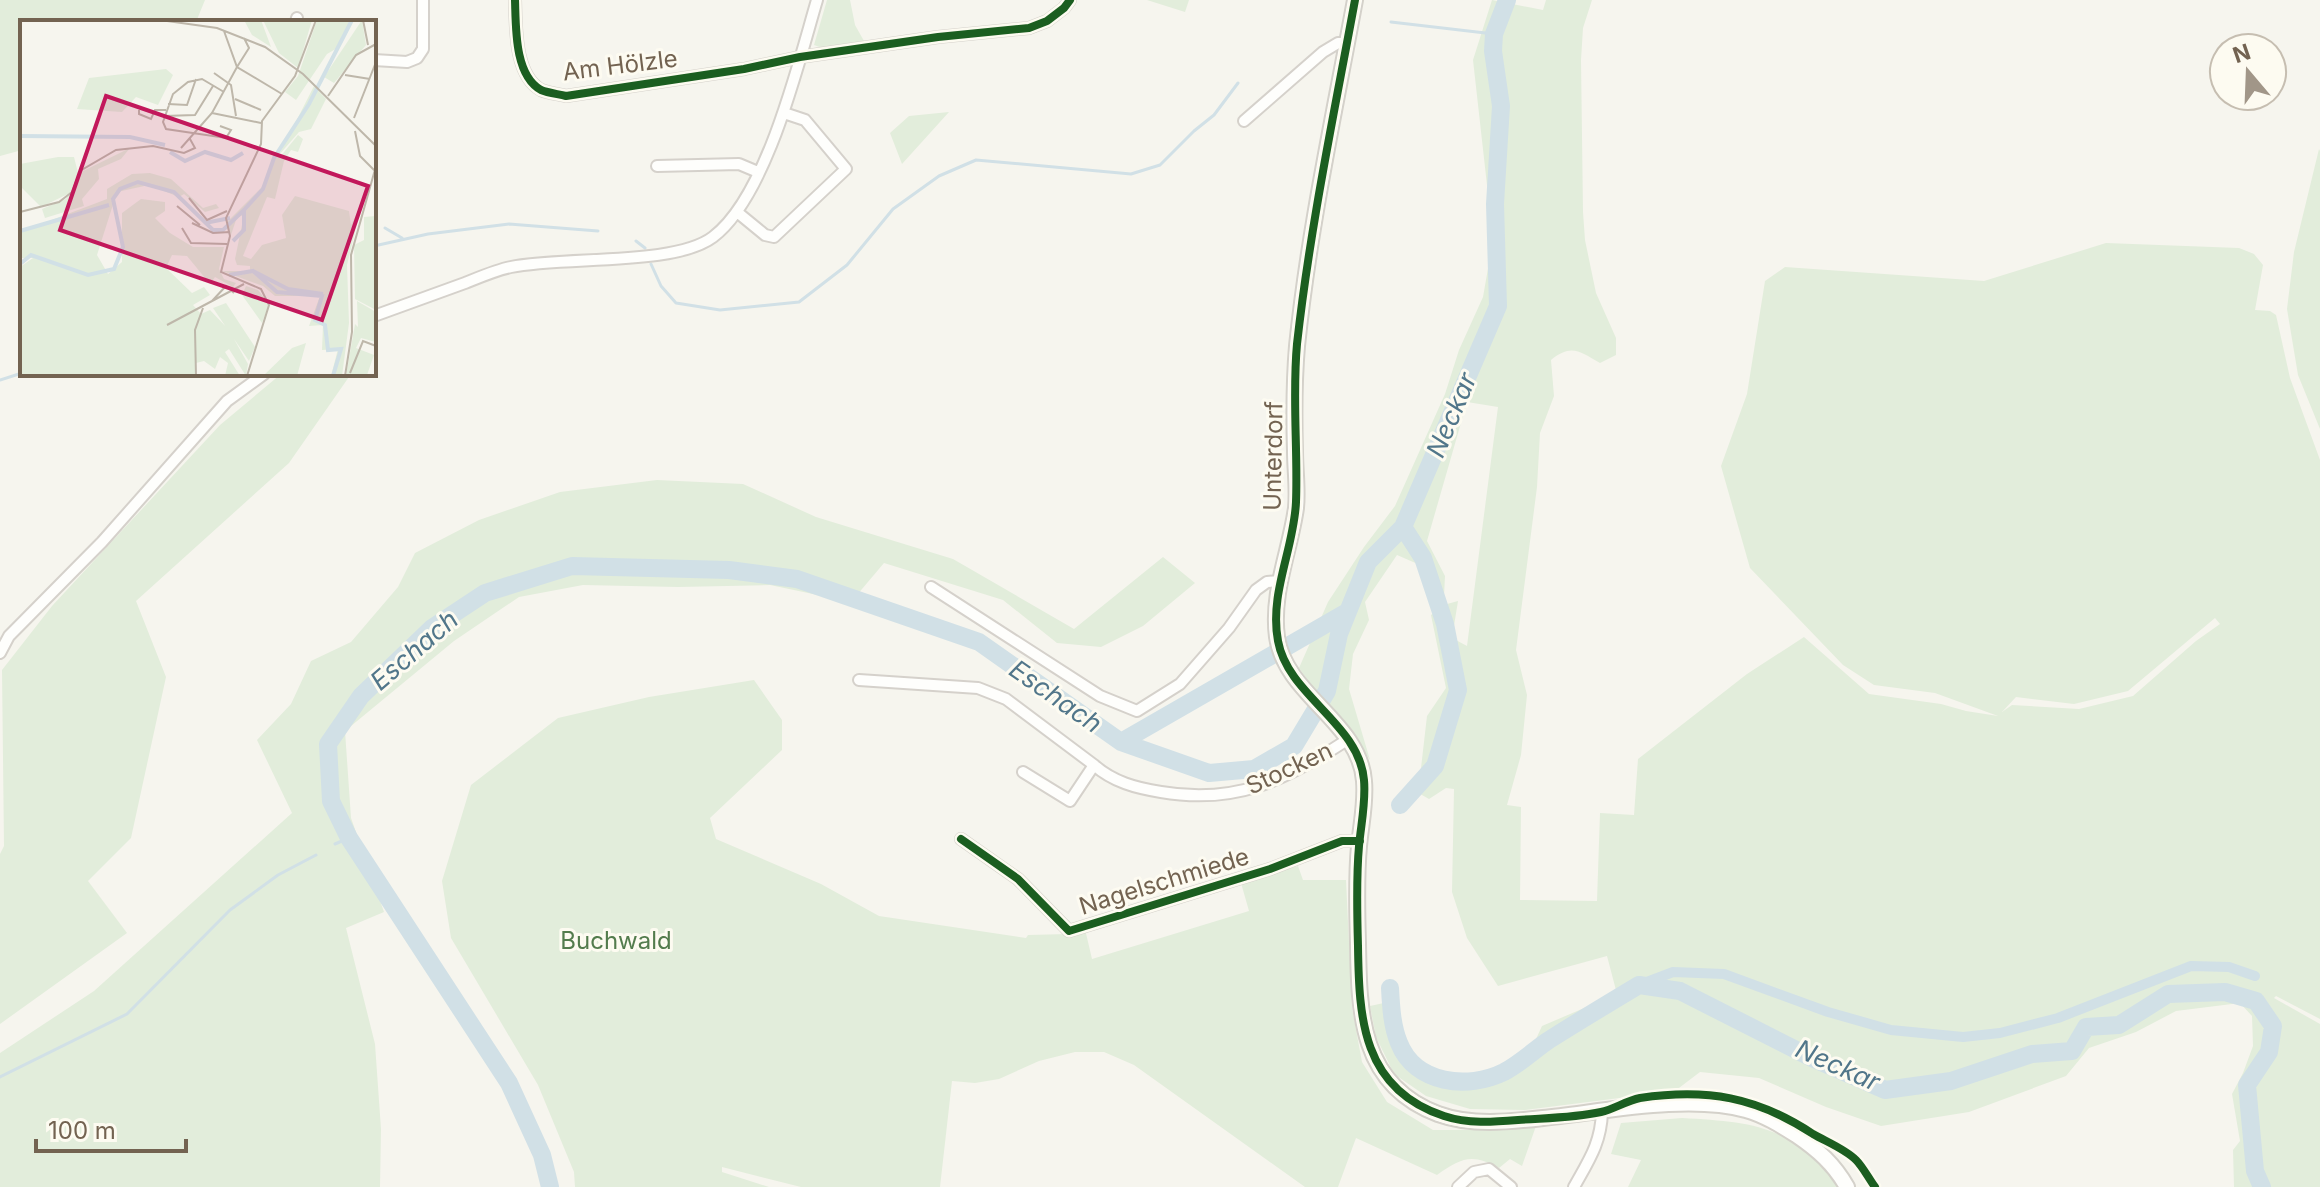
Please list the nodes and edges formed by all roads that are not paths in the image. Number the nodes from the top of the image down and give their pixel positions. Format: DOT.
graph roads {
  1 [pos="423,0"];
  2 [pos="515,0"];
  3 [pos="817,0"];
  4 [pos="1070,0"];
  5 [pos="1355,0"];
  6 [pos="1347,43"];
  7 [pos="800,57"];
  8 [pos="376,60"];
  9 [pos="784,113"];
  10 [pos="1244,121"];
  11 [pos="657,166"];
  12 [pos="758,172"];
  13 [pos="737,212"];
  14 [pos="376,315"];
  15 [pos="261,376"];
  16 [pos="1280,581"];
  17 [pos="931,587"];
  18 [pos="0,653"];
  19 [pos="859,680"];
  20 [pos="1347,740"];
  21 [pos="1094,765"];
  22 [pos="1023,772"];
  23 [pos="961,839"];
  24 [pos="1360,841"];
  25 [pos="1602,1112"];
  26 [pos="1458,1187"];
  27 [pos="1511,1187"];
  28 [pos="1574,1187"];
  29 [pos="1847,1187"];
  1 -- 8 [label="street"];
  2 -- 7 [label="street, Am Hölzle"];
  3 -- 7 [label="street"];
  4 -- 7 [label="street"];
  5 -- 6 [label="street, Unterdorf"];
  6 -- 10 [label="street"];
  6 -- 16 [label="street, Unterdorf"];
  7 -- 9 [label="street"];
  9 -- 12 [label="street"];
  9 -- 13 [label="street"];
  11 -- 12 [label="street"];
  12 -- 13 [label="street"];
  13 -- 14 [label="street"];
  15 -- 18 [label="street"];
  16 -- 17 [label="street"];
  16 -- 20 [label="street, Unterdorf"];
  19 -- 21 [label="street, Stocken"];
  20 -- 21 [label="street, Stocken"];
  20 -- 24 [label="street, Unterdorf"];
  21 -- 22 [label="street"];
  23 -- 24 [label="street, Nagelschmiede"];
  24 -- 25 [label="street, Unterdorf"];
  25 -- 28 [label="street"];
  25 -- 29 [label="street, Unterdorf"];
  26 -- 27 [label="street"];
}
